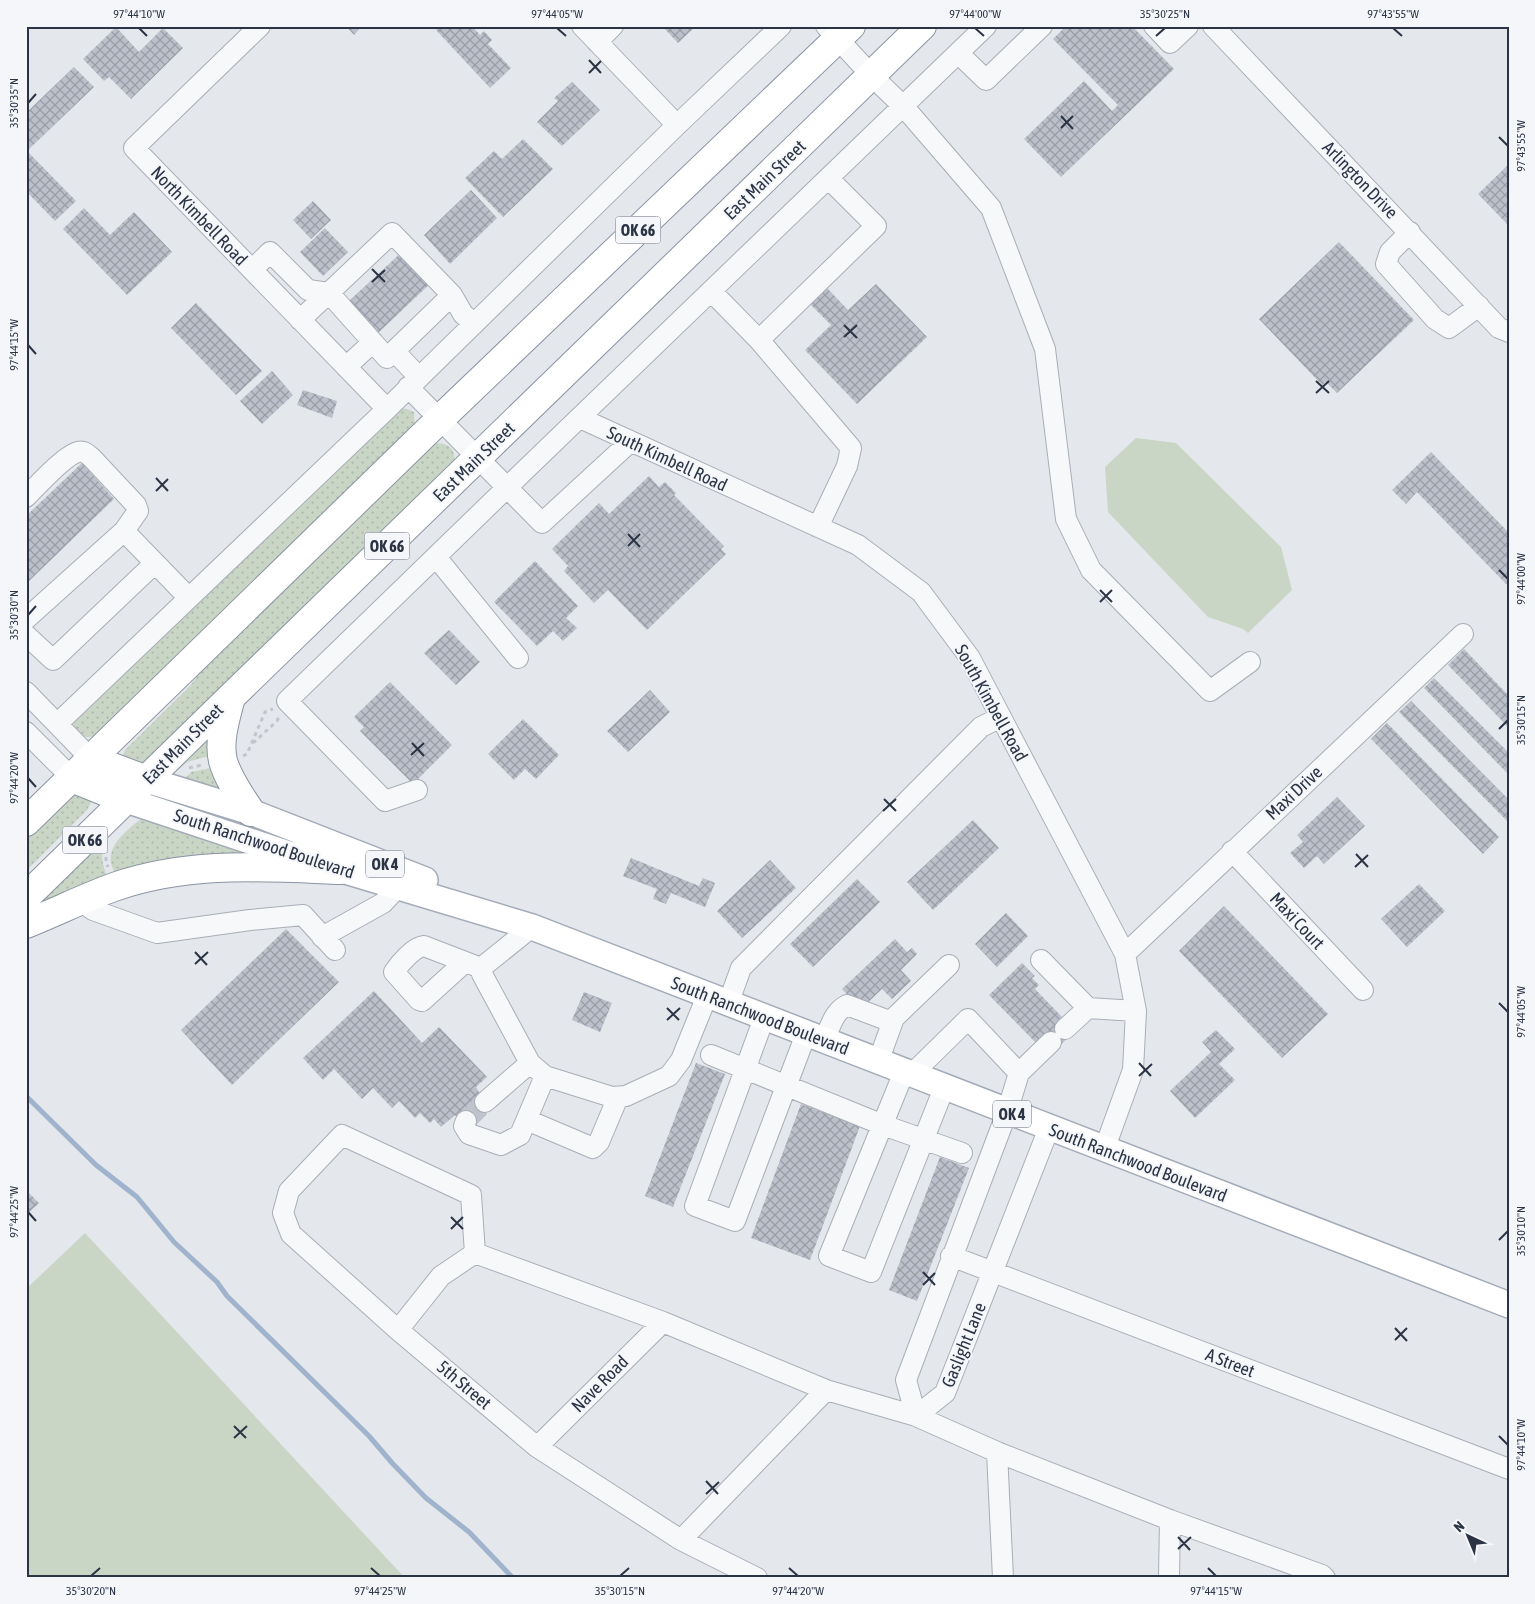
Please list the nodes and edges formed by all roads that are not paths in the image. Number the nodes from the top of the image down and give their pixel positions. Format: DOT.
graph roads {
  1 [pos="260,26"];
  2 [pos="582,26"];
  3 [pos="613,26"];
  4 [pos="781,26"];
  5 [pos="922,26"];
  6 [pos="986,26"];
  7 [pos="1042,26"];
  8 [pos="1154,26"];
  9 [pos="1188,26"];
  10 [pos="1213,26"];
  11 [pos="838,31"];
  12 [pos="597,42"];
  13 [pos="958,53"];
  14 [pos="872,76"];
  15 [pos="904,107"];
  16 [pos="676,125"];
  17 [pos="829,179"];
  18 [pos="1410,232"];
  19 [pos="252,270"];
  20 [pos="290,272"];
  21 [pos="272,290"];
  22 [pos="711,291"];
  23 [pos="329,293"];
  24 [pos="452,295"];
  25 [pos="1479,306"];
  26 [pos="300,320"];
  27 [pos="474,324"];
  28 [pos="1509,332"];
  29 [pos="759,340"];
  30 [pos="373,342"];
  31 [pos="394,351"];
  32 [pos="346,367"];
  33 [pos="413,382"];
  34 [pos="387,409"];
  35 [pos="580,418"];
  36 [pos="440,419"];
  37 [pos="630,442"];
  38 [pos="478,458"];
  39 [pos="506,488"];
  40 [pos="26,497"];
  41 [pos="818,527"];
  42 [pos="124,531"];
  43 [pos="436,556"];
  44 [pos="155,563"];
  45 [pos="189,598"];
  46 [pos="26,619"];
  47 [pos="1463,634"];
  48 [pos="26,635"];
  49 [pos="518,658"];
  50 [pos="1250,662"];
  51 [pos="26,692"];
  52 [pos="231,697"];
  53 [pos="1001,717"];
  54 [pos="57,724"];
  55 [pos="26,732"];
  56 [pos="91,759"];
  57 [pos="72,778"];
  58 [pos="158,782"];
  59 [pos="417,790"];
  60 [pos="126,800"];
  61 [pos="251,812"];
  62 [pos="26,822"];
  63 [pos="1232,851"];
  64 [pos="340,870"];
  65 [pos="398,887"];
  66 [pos="26,897"];
  67 [pos="80,901"];
  68 [pos="26,924"];
  69 [pos="524,925"];
  70 [pos="1125,954"];
  71 [pos="1041,960"];
  72 [pos="949,965"];
  73 [pos="1363,990"];
  74 [pos="717,1000"];
  75 [pos="1088,1008"];
  76 [pos="1136,1011"];
  77 [pos="764,1018"];
  78 [pos="892,1022"];
  79 [pos="815,1038"];
  80 [pos="711,1055"];
  81 [pos="878,1062"];
  82 [pos="538,1069"];
  83 [pos="745,1069"];
  84 [pos="1019,1072"];
  85 [pos="907,1074"];
  86 [pos="786,1086"];
  87 [pos="944,1088"];
  88 [pos="618,1097"];
  89 [pos="485,1102"];
  90 [pos="1007,1112"];
  91 [pos="527,1120"];
  92 [pos="466,1121"];
  93 [pos="883,1125"];
  94 [pos="1049,1128"];
  95 [pos="924,1139"];
  96 [pos="1104,1150"];
  97 [pos="962,1153"];
  98 [pos="475,1253"];
  99 [pos="952,1256"];
  100 [pos="993,1272"];
  101 [pos="1509,1305"];
  102 [pos="663,1322"];
  103 [pos="398,1330"];
  104 [pos="826,1390"];
  105 [pos="916,1416"];
  106 [pos="537,1447"];
  107 [pos="997,1452"];
  108 [pos="1509,1469"];
  109 [pos="1170,1520"];
  110 [pos="680,1540"];
  111 [pos="757,1578"];
  112 [pos="1003,1578"];
  113 [pos="1169,1578"];
  114 [pos="1325,1578"];
  1 -- 19 [label="street, North Kimbell Road"];
  2 -- 12 [label="street"];
  3 -- 12 [label="street"];
  4 -- 16 [label="street"];
  5 -- 14 [label="highway, East Main Street / OK 66"];
  6 -- 13 [label="street"];
  7 -- 13 [label="street"];
  8 -- 9 [label="street"];
  10 -- 18 [label="street, Arlington Drive"];
  11 -- 14 [label="street"];
  11 -- 36 [label="highway, OK 66"];
  12 -- 16 [label="street"];
  13 -- 15 [label="street"];
  14 -- 15 [label="street"];
  14 -- 38 [label="highway, East Main Street / OK 66"];
  15 -- 17 [label="street"];
  15 -- 50 [label="street"];
  16 -- 27 [label="street"];
  17 -- 22 [label="street"];
  17 -- 29 [label="street"];
  18 -- 25 [label="street, Arlington Drive"];
  18 -- 25 [label="street"];
  19 -- 20 [label="street"];
  19 -- 21 [label="street, North Kimbell Road"];
  20 -- 21 [label="street"];
  20 -- 23 [label="street"];
  21 -- 26 [label="street, North Kimbell Road"];
  22 -- 29 [label="street"];
  22 -- 35 [label="street"];
  23 -- 24 [label="street"];
  23 -- 26 [label="street"];
  23 -- 30 [label="street"];
  24 -- 27 [label="street"];
  24 -- 31 [label="street"];
  25 -- 28 [label="street, Arlington Drive"];
  26 -- 32 [label="street, North Kimbell Road"];
  27 -- 33 [label="street"];
  29 -- 41 [label="street"];
  30 -- 31 [label="street"];
  30 -- 32 [label="street"];
  31 -- 33 [label="street"];
  32 -- 34 [label="street, North Kimbell Road"];
  33 -- 34 [label="street"];
  33 -- 36 [label="street"];
  34 -- 45 [label="street"];
  35 -- 37 [label="street, South Kimbell Road"];
  35 -- 39 [label="street"];
  36 -- 38 [label="street"];
  36 -- 56 [label="highway, OK 66"];
  37 -- 39 [label="street"];
  37 -- 41 [label="street, South Kimbell Road"];
  38 -- 39 [label="street"];
  38 -- 52 [label="highway, East Main Street / OK 66"];
  39 -- 43 [label="street"];
  40 -- 42 [label="street"];
  41 -- 53 [label="street, South Kimbell Road"];
  42 -- 44 [label="street"];
  42 -- 46 [label="street"];
  43 -- 49 [label="street"];
  43 -- 59 [label="street"];
  44 -- 45 [label="street"];
  44 -- 48 [label="street"];
  45 -- 54 [label="street"];
  47 -- 63 [label="street, Maxi Drive"];
  51 -- 54 [label="street"];
  52 -- 58 [label="highway, East Main Street / OK 66"];
  52 -- 61 [label="highway"];
  53 -- 70 [label="street, South Kimbell Road"];
  53 -- 74 [label="street"];
  54 -- 56 [label="street"];
  55 -- 57 [label="street"];
  56 -- 57 [label="highway"];
  56 -- 58 [label="highway, OK 4"];
  57 -- 60 [label="highway"];
  57 -- 62 [label="highway"];
  58 -- 60 [label="highway, East Main Street / OK 66"];
  58 -- 61 [label="main road, South Ranchwood Boulevard / OK 4"];
  60 -- 64 [label="main road, South Ranchwood Boulevard"];
  60 -- 66 [label="highway, East Main Street / OK 66"];
  61 -- 69 [label="main road, South Ranchwood Boulevard / OK 4"];
  63 -- 70 [label="street, Maxi Drive"];
  63 -- 73 [label="street, Maxi Court"];
  64 -- 65 [label="main road, South Ranchwood Boulevard / OK 4"];
  64 -- 67 [label="highway, OK 4"];
  65 -- 67 [label="street"];
  65 -- 69 [label="main road, South Ranchwood Boulevard / OK 4"];
  67 -- 68 [label="highway, OK 4"];
  69 -- 74 [label="main road, South Ranchwood Boulevard / OK 4"];
  69 -- 82 [label="street"];
  70 -- 76 [label="street, South Kimbell Road"];
  71 -- 75 [label="street"];
  72 -- 78 [label="street"];
  74 -- 77 [label="main road, South Ranchwood Boulevard / OK 4"];
  74 -- 88 [label="street"];
  75 -- 76 [label="street"];
  75 -- 84 [label="street"];
  76 -- 96 [label="street, South Kimbell Road"];
  77 -- 79 [label="main road, South Ranchwood Boulevard / OK 4"];
  77 -- 83 [label="street"];
  78 -- 79 [label="street"];
  78 -- 81 [label="street"];
  79 -- 81 [label="main road, South Ranchwood Boulevard / OK 4"];
  79 -- 86 [label="street"];
  80 -- 83 [label="street"];
  81 -- 85 [label="main road, South Ranchwood Boulevard / OK 4"];
  82 -- 88 [label="street"];
  82 -- 89 [label="street"];
  82 -- 91 [label="street"];
  83 -- 86 [label="street"];
  83 -- 86 [label="street"];
  84 -- 85 [label="street"];
  84 -- 90 [label="street"];
  85 -- 87 [label="main road, South Ranchwood Boulevard / OK 4"];
  85 -- 93 [label="street"];
  86 -- 93 [label="street"];
  87 -- 90 [label="main road, South Ranchwood Boulevard / OK 4"];
  87 -- 95 [label="street"];
  88 -- 91 [label="street"];
  90 -- 94 [label="main road, South Ranchwood Boulevard / OK 4"];
  90 -- 99 [label="street"];
  91 -- 92 [label="street"];
  93 -- 95 [label="street"];
  93 -- 95 [label="street"];
  94 -- 96 [label="main road, South Ranchwood Boulevard / OK 4"];
  94 -- 100 [label="street, Gaslight Lane"];
  95 -- 97 [label="street"];
  96 -- 101 [label="main road, South Ranchwood Boulevard / OK 4"];
  98 -- 102 [label="street"];
  98 -- 103 [label="street"];
  98 -- 103 [label="street, 5th Street"];
  99 -- 100 [label="street, A Street"];
  99 -- 105 [label="street"];
  100 -- 105 [label="street, Gaslight Lane"];
  100 -- 108 [label="street, A Street"];
  102 -- 104 [label="street"];
  102 -- 106 [label="street, Nave Road"];
  103 -- 106 [label="street, 5th Street"];
  104 -- 105 [label="street"];
  104 -- 110 [label="street"];
  105 -- 107 [label="street"];
  106 -- 110 [label="street, 5th Street"];
  107 -- 109 [label="street"];
  107 -- 112 [label="street"];
  109 -- 113 [label="street"];
  109 -- 114 [label="street"];
  110 -- 111 [label="street, 5th Street"];
}
